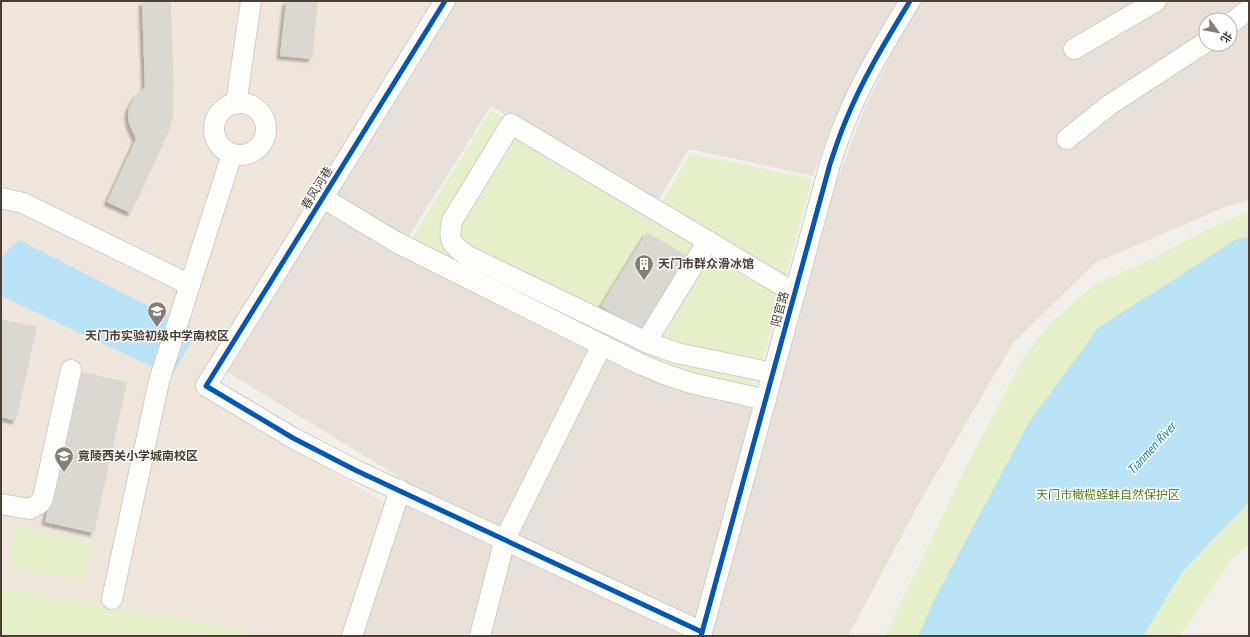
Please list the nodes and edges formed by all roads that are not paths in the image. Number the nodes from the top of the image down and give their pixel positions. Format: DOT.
graph roads {
  1 [pos="250,1"];
  2 [pos="445,1"];
  3 [pos="910,1"];
  4 [pos="1156,1"];
  5 [pos="1249,9"];
  6 [pos="1238,18"];
  7 [pos="1198,47"];
  8 [pos="1074,49"];
  9 [pos="236,104"];
  10 [pos="1067,139"];
  11 [pos="232,154"];
  12 [pos="1,198"];
  13 [pos="323,198"];
  14 [pos="708,241"];
  15 [pos="190,285"];
  16 [pos="795,293"];
  17 [pos="646,342"];
  18 [pos="602,346"];
  19 [pos="71,370"];
  20 [pos="773,373"];
  21 [pos="766,400"];
  22 [pos="400,490"];
  23 [pos="1,504"];
  24 [pos="504,539"];
  25 [pos="112,599"];
  26 [pos="702,634"];
  27 [pos="352,636"];
  28 [pos="480,636"];
  1 -- 9 [label="street"];
  2 -- 13 [label="street, 春风河巷"];
  3 -- 16 [label="street, 阳官路"];
  4 -- 8 [label="street"];
  5 -- 6 [label="street"];
  7 -- 10 [label="street"];
  9 -- 11 [label="street"];
  9 -- 11 [label="street"];
  11 -- 15 [label="street"];
  12 -- 15 [label="street"];
  13 -- 18 [label="street"];
  13 -- 22 [label="street, 春风河巷"];
  14 -- 16 [label="street"];
  14 -- 17 [label="street"];
  14 -- 17 [label="street"];
  15 -- 25 [label="street"];
  16 -- 20 [label="street, 阳官路"];
  17 -- 20 [label="street"];
  18 -- 21 [label="street"];
  18 -- 24 [label="street"];
  19 -- 23 [label="street"];
  20 -- 21 [label="street, 阳官路"];
  21 -- 26 [label="street, 阳官路"];
  22 -- 24 [label="street"];
  22 -- 27 [label="street"];
  24 -- 26 [label="street"];
  24 -- 28 [label="street"];
}
